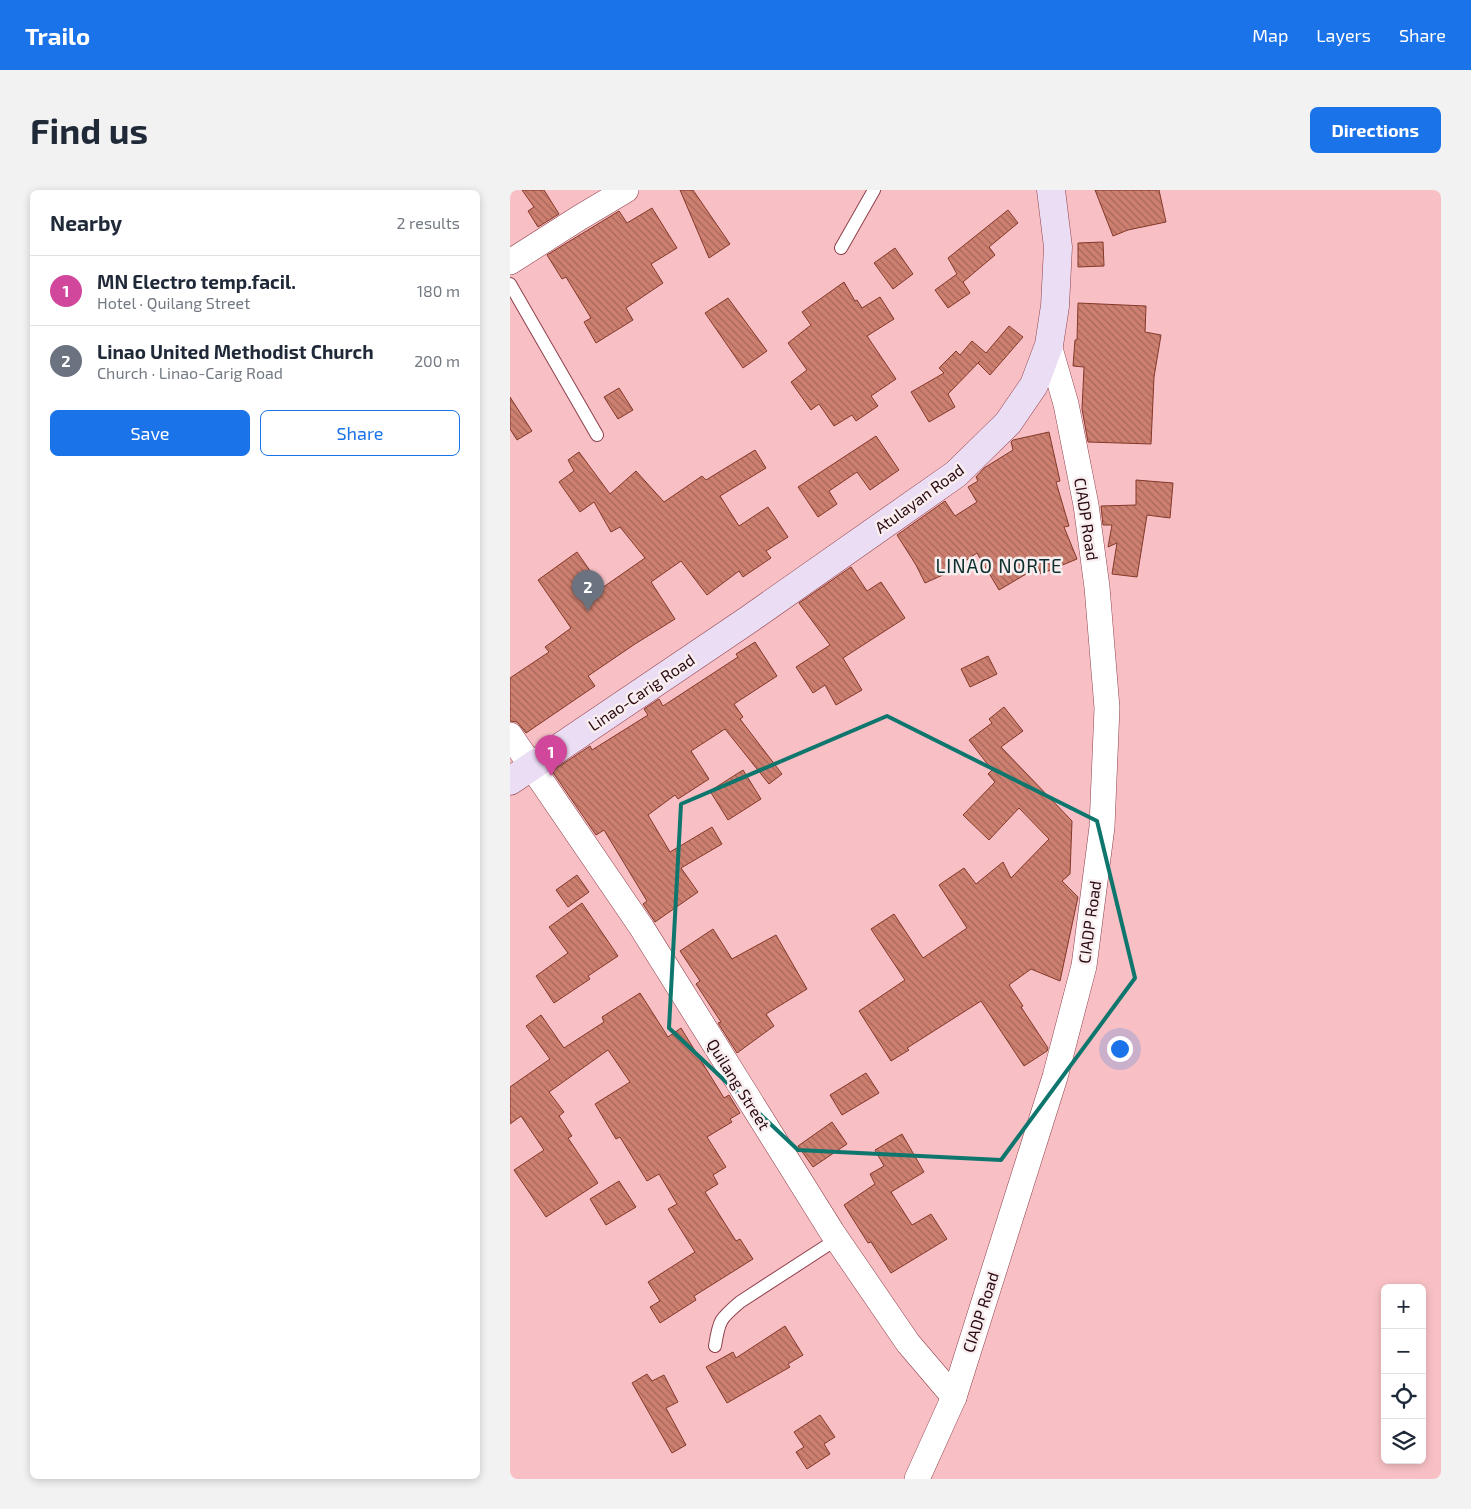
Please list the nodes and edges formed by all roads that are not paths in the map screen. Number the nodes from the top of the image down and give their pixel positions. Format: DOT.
graph roads {
  1 [pos="626,190"];
  2 [pos="874,190"];
  3 [pos="1051,190"];
  4 [pos="841,248"];
  5 [pos="510,262"];
  6 [pos="510,284"];
  7 [pos="1050,345"];
  8 [pos="597,435"];
  9 [pos="748,620"];
  10 [pos="510,735"];
  11 [pos="521,773"];
  12 [pos="837,1239"];
  13 [pos="715,1346"];
  14 [pos="954,1397"];
  15 [pos="917,1479"];
  1 -- 5 [label="street"];
  2 -- 4 [label="lane"];
  3 -- 7 [label="main road, Atulayan Road"];
  6 -- 8 [label="lane"];
  7 -- 9 [label="main road, Atulayan Road"];
  7 -- 14 [label="street, CIADP Road"];
  9 -- 11 [label="main road, Linao-Carig Road"];
  10 -- 11 [label="street, Quilang Street"];
  11 -- 12 [label="street, Quilang Street"];
  12 -- 13 [label="lane"];
  12 -- 14 [label="street, Quilang Street"];
  14 -- 15 [label="street, CIADP Road"];
}
